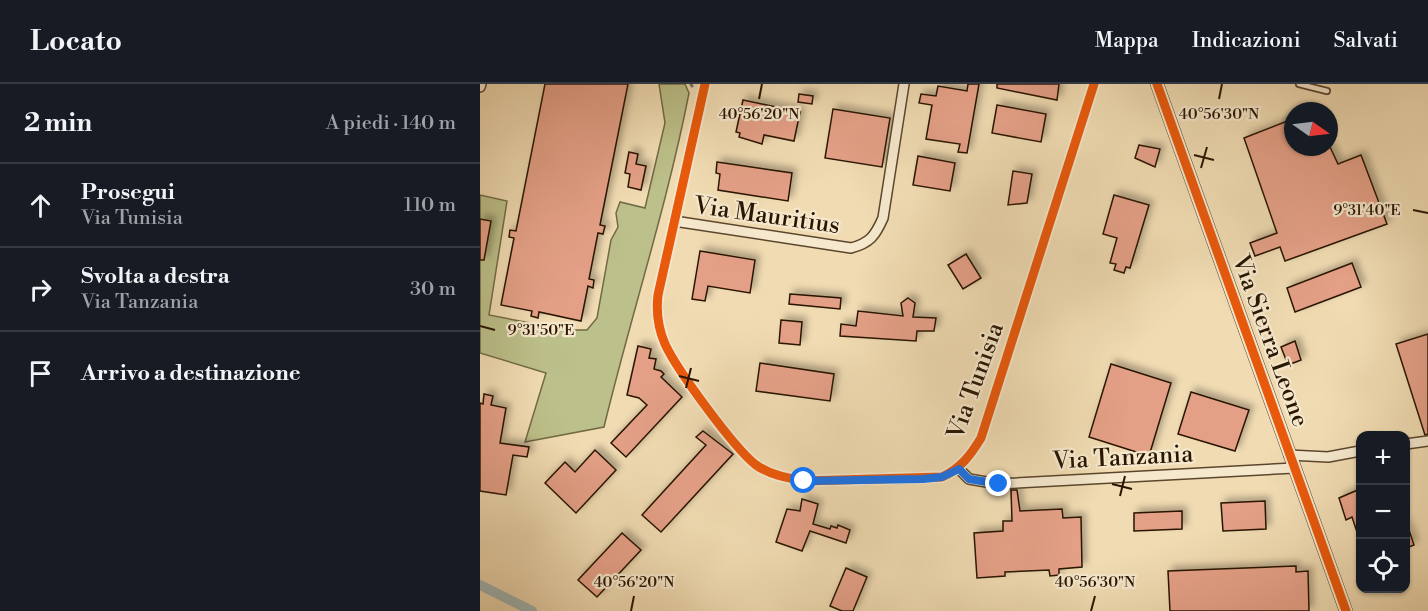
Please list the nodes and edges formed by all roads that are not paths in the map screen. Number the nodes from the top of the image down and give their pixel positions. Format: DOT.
graph roads {
  1 [pos="705,84"];
  2 [pos="904,84"];
  3 [pos="1094,84"];
  4 [pos="1157,84"];
  5 [pos="1299,84"];
  6 [pos="1327,91"];
  7 [pos="674,221"];
  8 [pos="1428,441"];
  9 [pos="1410,443"];
  10 [pos="1356,452"];
  11 [pos="1290,455"];
  12 [pos="1294,468"];
  13 [pos="959,469"];
  14 [pos="1346,611"];
  1 -- 7 [label="street, Via Tunisia"];
  2 -- 7 [label="street, Via Mauritius"];
  3 -- 13 [label="street, Via Tunisia"];
  4 -- 11 [label="street, Via Sierra Leone"];
  5 -- 6 [label="lane"];
  7 -- 13 [label="street, Via Tunisia"];
  8 -- 9 [label="street"];
  10 -- 11 [label="street"];
  11 -- 12 [label="street, Via Sierra Leone"];
  12 -- 13 [label="street, Via Tanzania"];
  12 -- 14 [label="street, Via Sierra Leone"];
}
